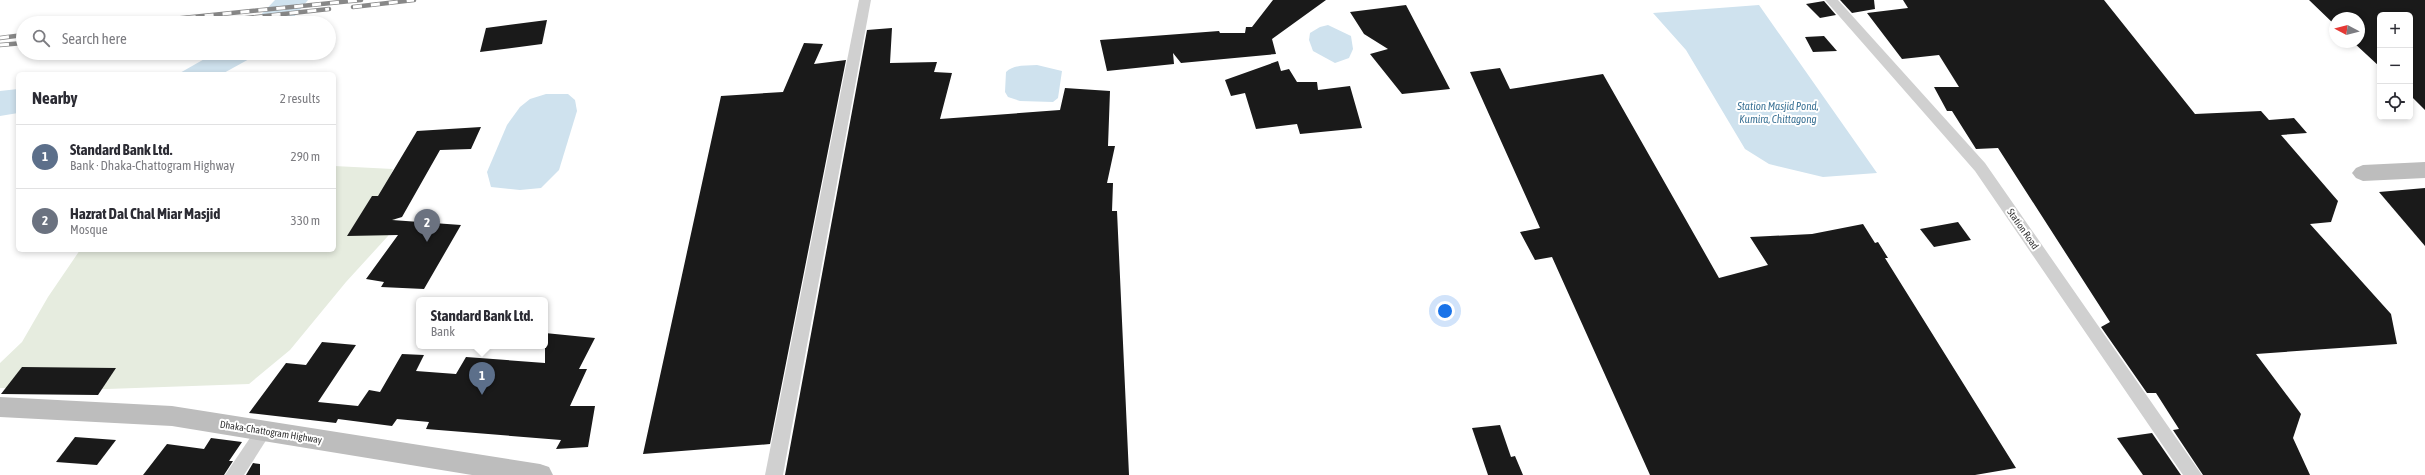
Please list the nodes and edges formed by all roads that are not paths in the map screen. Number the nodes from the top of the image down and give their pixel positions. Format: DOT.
graph roads {
  1 [pos="865,0"];
  2 [pos="1831,0"];
  3 [pos="2425,170"];
  4 [pos="2364,173"];
  5 [pos="0,407"];
  6 [pos="264,431"];
  7 [pos="234,475"];
  8 [pos="540,475"];
  9 [pos="774,475"];
  10 [pos="2193,475"];
  1 -- 9 [label="street"];
  2 -- 10 [label="street, Station Road"];
  3 -- 4 [label="street"];
  5 -- 6 [label="street, Dhaka-Chattogram Highway"];
  6 -- 7 [label="street"];
  6 -- 8 [label="street, Dhaka-Chattogram Highway"];
}
